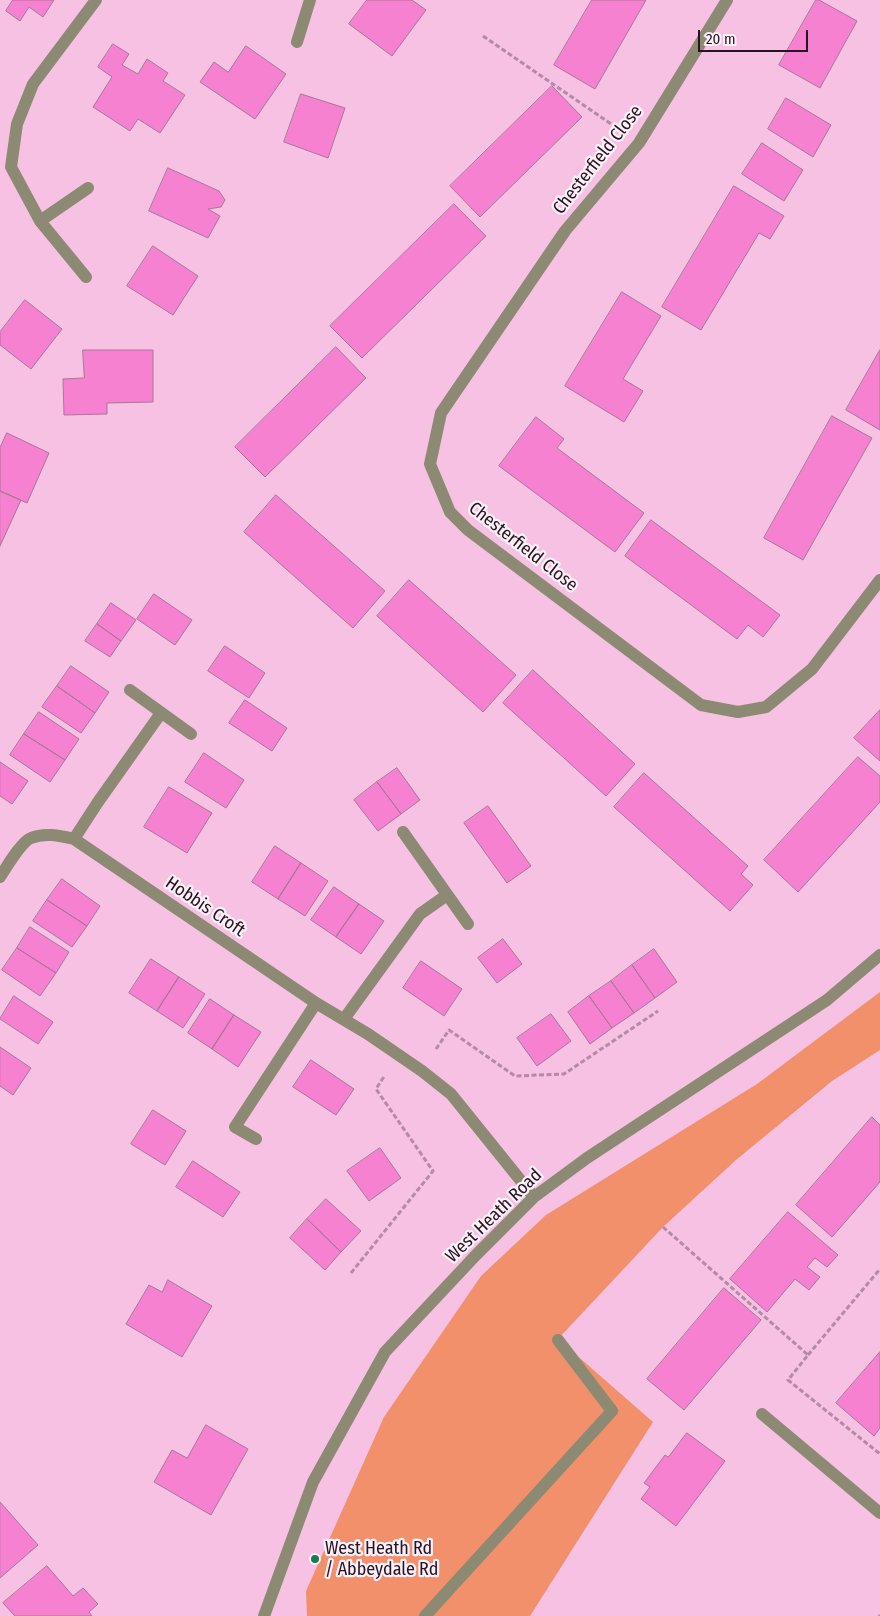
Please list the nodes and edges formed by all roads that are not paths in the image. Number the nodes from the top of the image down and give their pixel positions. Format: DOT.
graph roads {
  1 [pos="96,0"];
  2 [pos="310,0"];
  3 [pos="727,0"];
  4 [pos="297,42"];
  5 [pos="88,188"];
  6 [pos="40,221"];
  7 [pos="86,276"];
  8 [pos="880,580"];
  9 [pos="130,690"];
  10 [pos="161,713"];
  11 [pos="191,734"];
  12 [pos="404,832"];
  13 [pos="74,839"];
  14 [pos="0,877"];
  15 [pos="447,895"];
  16 [pos="468,924"];
  17 [pos="880,954"];
  18 [pos="316,1003"];
  19 [pos="344,1019"];
  20 [pos="256,1139"];
  21 [pos="534,1197"];
  22 [pos="558,1340"];
  23 [pos="762,1414"];
  24 [pos="880,1513"];
  25 [pos="264,1616"];
  26 [pos="425,1616"];
  1 -- 6 [label="street"];
  2 -- 4 [label="street"];
  3 -- 8 [label="street, Chesterfield Close"];
  5 -- 6 [label="street"];
  6 -- 7 [label="street"];
  9 -- 10 [label="street"];
  10 -- 11 [label="street"];
  10 -- 13 [label="street"];
  12 -- 15 [label="street"];
  13 -- 14 [label="street, Hobbis Croft"];
  13 -- 18 [label="street, Hobbis Croft"];
  15 -- 16 [label="street"];
  15 -- 19 [label="street"];
  17 -- 21 [label="street, West Heath Road"];
  18 -- 19 [label="street, Hobbis Croft"];
  18 -- 20 [label="street"];
  19 -- 21 [label="street, Hobbis Croft"];
  21 -- 25 [label="street, West Heath Road"];
  22 -- 26 [label="street"];
  23 -- 24 [label="street"];
}
